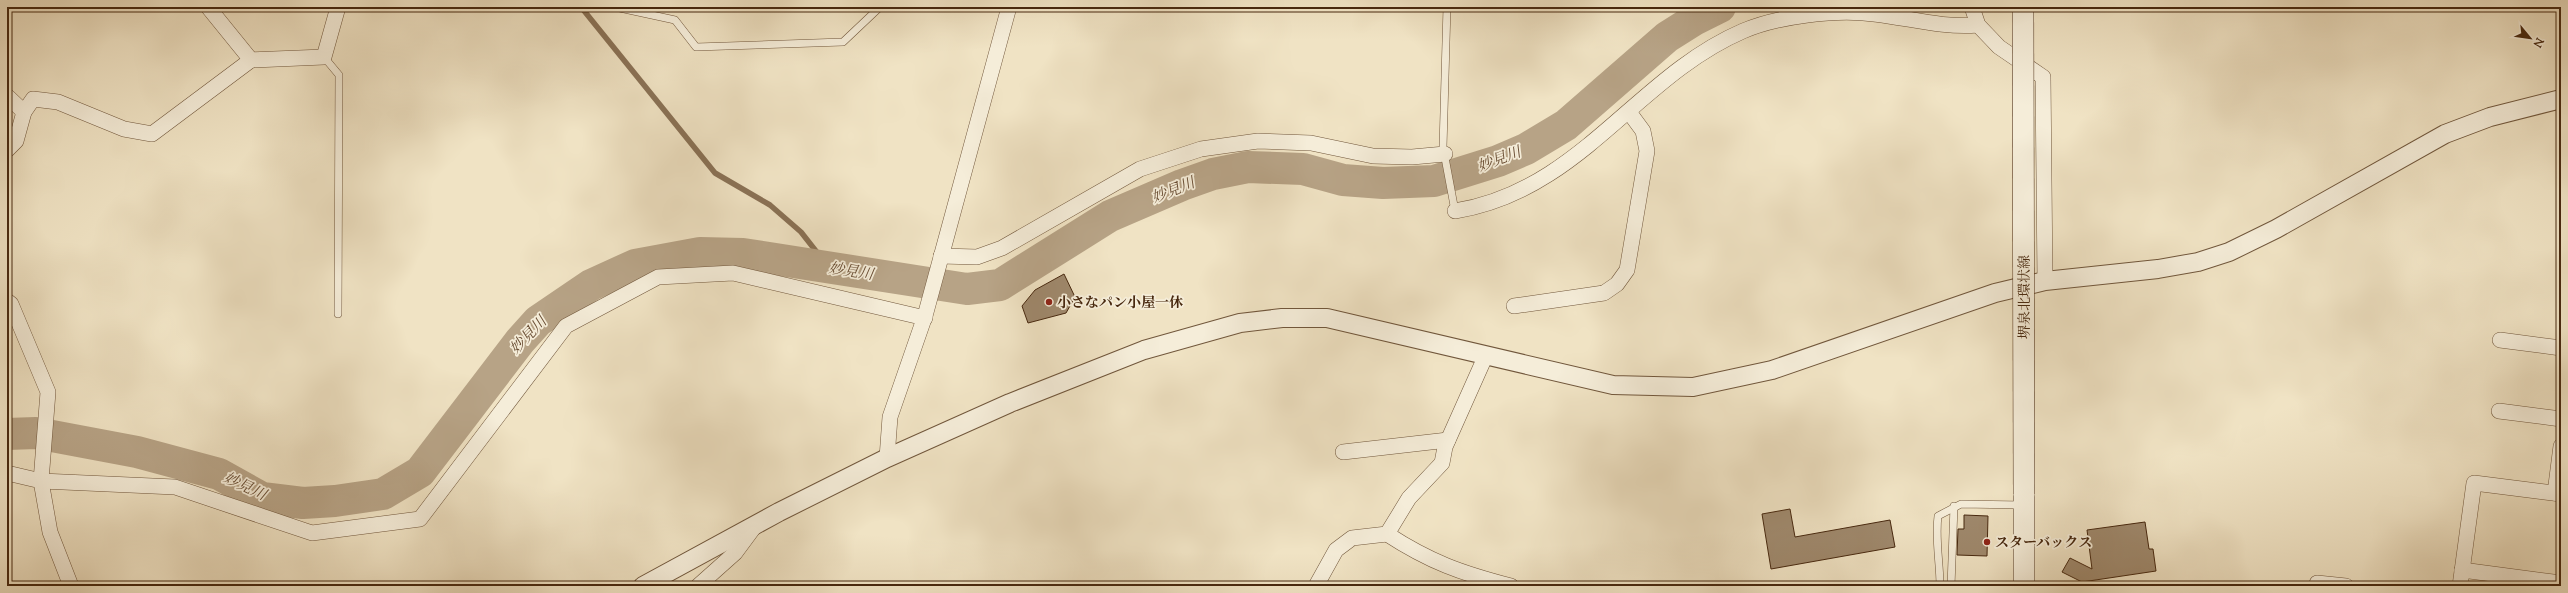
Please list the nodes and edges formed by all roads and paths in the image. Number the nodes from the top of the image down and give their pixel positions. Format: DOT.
graph roads {
  1 [pos="208,7"];
  2 [pos="338,7"];
  3 [pos="614,7"];
  4 [pos="880,7"];
  5 [pos="1009,7"];
  6 [pos="1447,7"];
  7 [pos="1972,7"];
  8 [pos="2023,7"];
  9 [pos="1978,25"];
  10 [pos="324,57"];
  11 [pos="251,60"];
  12 [pos="7,96"];
  13 [pos="2561,100"];
  14 [pos="24,112"];
  15 [pos="1629,112"];
  16 [pos="7,150"];
  17 [pos="1445,154"];
  18 [pos="1455,211"];
  19 [pos="941,257"];
  20 [pos="2045,281"];
  21 [pos="7,301"];
  22 [pos="1514,306"];
  23 [pos="338,314"];
  24 [pos="925,317"];
  25 [pos="2500,340"];
  26 [pos="2561,348"];
  27 [pos="1486,355"];
  28 [pos="2499,411"];
  29 [pos="2561,419"];
  30 [pos="1448,440"];
  31 [pos="2561,446"];
  32 [pos="1343,452"];
  33 [pos="887,458"];
  34 [pos="7,473"];
  35 [pos="41,480"];
  36 [pos="2558,494"];
  37 [pos="2024,500"];
  38 [pos="1954,506"];
  39 [pos="755,525"];
  40 [pos="1387,534"];
  41 [pos="2462,570"];
  42 [pos="2317,582"];
  43 [pos="2561,583"];
  44 [pos="71,586"];
  45 [pos="643,586"];
  46 [pos="698,586"];
  47 [pos="1316,586"];
  48 [pos="1511,586"];
  49 [pos="1940,586"];
  50 [pos="1951,586"];
  51 [pos="2024,586"];
  52 [pos="2346,586"];
  53 [pos="2460,586"];
  1 -- 11 [label="street"];
  2 -- 10 [label="street"];
  3 -- 4 [label="lane"];
  5 -- 19 [label="street"];
  6 -- 17 [label="lane"];
  7 -- 9 [label="street"];
  8 -- 37 [label="main road, 堺泉北環状線, bridge"];
  9 -- 15 [label="street"];
  9 -- 20 [label="street"];
  10 -- 11 [label="street"];
  10 -- 23 [label="lane"];
  11 -- 14 [label="street"];
  12 -- 14 [label="street"];
  13 -- 20 [label="street"];
  14 -- 16 [label="street"];
  15 -- 18 [label="street"];
  15 -- 22 [label="street"];
  17 -- 18 [label="lane"];
  17 -- 19 [label="street"];
  19 -- 24 [label="street"];
  20 -- 27 [label="street"];
  21 -- 35 [label="street"];
  24 -- 33 [label="street"];
  24 -- 35 [label="street"];
  25 -- 26 [label="street"];
  27 -- 30 [label="street"];
  27 -- 33 [label="street"];
  28 -- 29 [label="street"];
  30 -- 32 [label="street"];
  30 -- 40 [label="street"];
  31 -- 36 [label="street"];
  33 -- 39 [label="street"];
  34 -- 35 [label="street"];
  35 -- 44 [label="street"];
  36 -- 41 [label="street"];
  37 -- 38 [label="lane"];
  37 -- 51 [label="main road, 堺泉北環状線"];
  38 -- 49 [label="lane"];
  38 -- 50 [label="lane"];
  39 -- 45 [label="street"];
  39 -- 46 [label="street"];
  40 -- 47 [label="street"];
  40 -- 48 [label="street"];
  41 -- 43 [label="street"];
  41 -- 53 [label="street"];
  42 -- 52 [label="street"];
}
